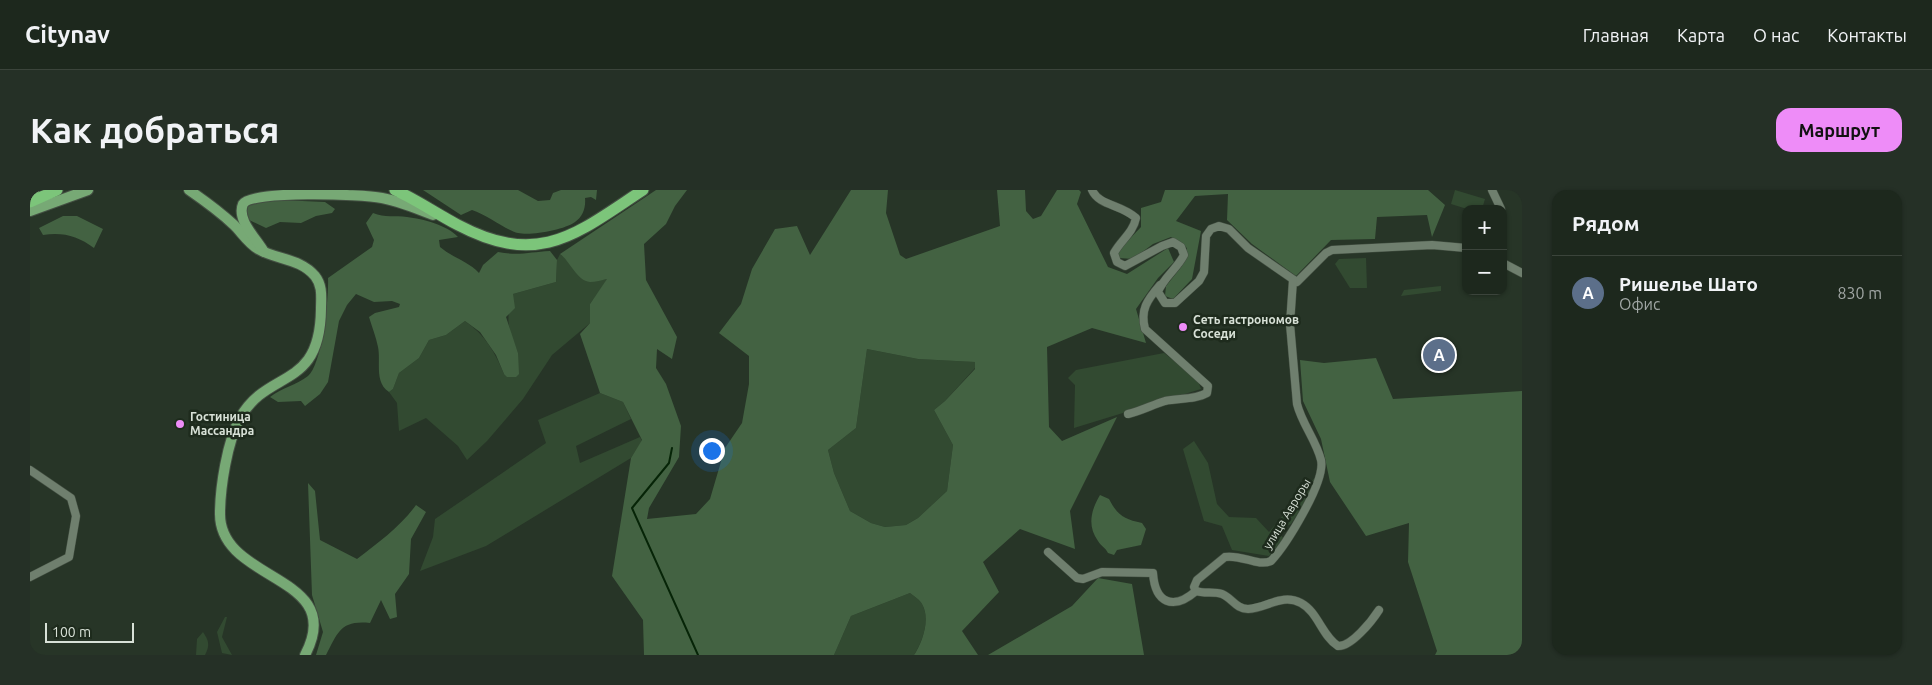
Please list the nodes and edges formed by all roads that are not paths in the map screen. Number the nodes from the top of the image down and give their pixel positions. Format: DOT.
graph roads {
  1 [pos="34,190"];
  2 [pos="46,190"];
  3 [pos="57,190"];
  4 [pos="88,190"];
  5 [pos="189,190"];
  6 [pos="197,190"];
  7 [pos="395,190"];
  8 [pos="408,190"];
  9 [pos="633,190"];
  10 [pos="643,190"];
  11 [pos="1092,190"];
  12 [pos="1492,190"];
  13 [pos="30,196"];
  14 [pos="206,201"];
  15 [pos="30,202"];
  16 [pos="1499,205"];
  17 [pos="30,211"];
  18 [pos="458,225"];
  19 [pos="1462,248"];
  20 [pos="265,252"];
  21 [pos="1507,265"];
  22 [pos="1522,273"];
  23 [pos="1293,280"];
  24 [pos="1161,284"];
  25 [pos="1128,414"];
  26 [pos="30,470"];
  27 [pos="1048,552"];
  28 [pos="30,577"];
  29 [pos="1196,591"];
  30 [pos="1379,610"];
  31 [pos="305,655"];
  1 -- 13 [label="main road"];
  2 -- 13 [label="highway"];
  3 -- 15 [label="highway"];
  4 -- 17 [label="main road"];
  5 -- 14 [label="main road"];
  6 -- 14 [label="main road"];
  7 -- 18 [label="highway"];
  8 -- 9 [label="highway"];
  10 -- 18 [label="highway"];
  11 -- 24 [label="street"];
  12 -- 16 [label="street"];
  14 -- 20 [label="main road"];
  18 -- 20 [label="main road"];
  19 -- 23 [label="street"];
  20 -- 31 [label="main road"];
  21 -- 22 [label="street"];
  23 -- 24 [label="street"];
  23 -- 29 [label="street, улица Авроры"];
  24 -- 25 [label="street"];
  26 -- 28 [label="street"];
  27 -- 29 [label="street"];
  29 -- 30 [label="street"];
}
